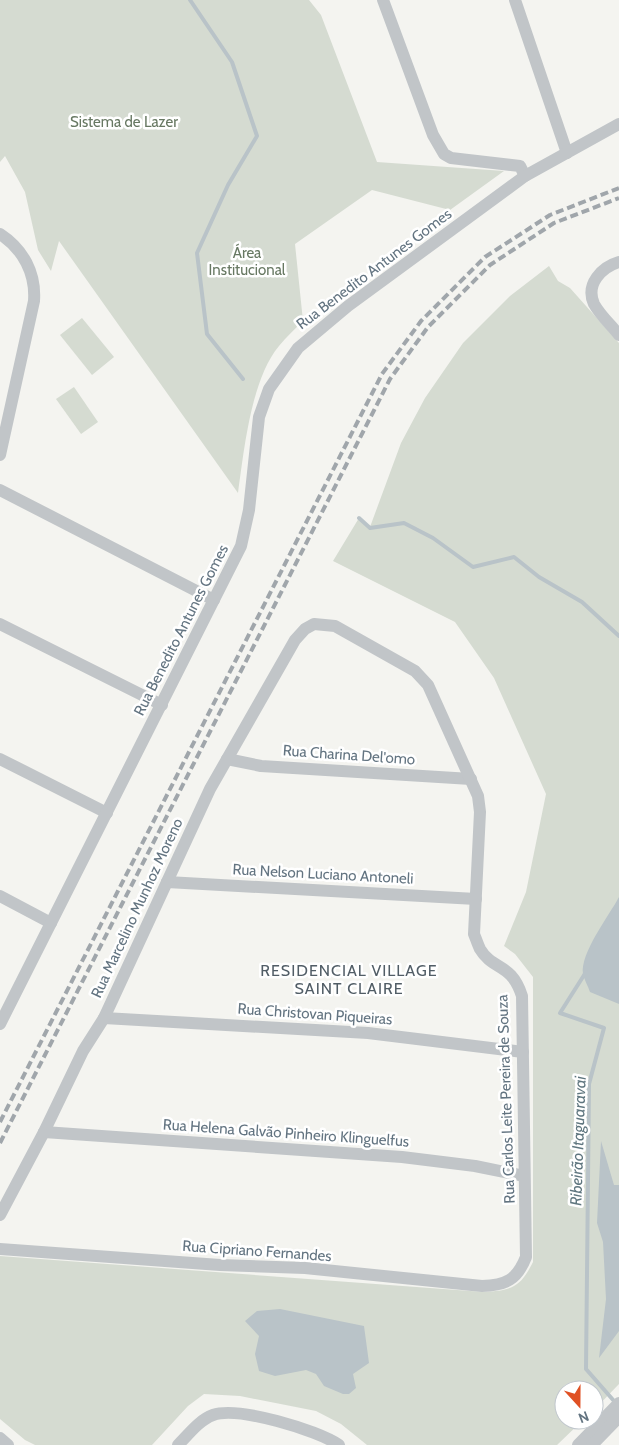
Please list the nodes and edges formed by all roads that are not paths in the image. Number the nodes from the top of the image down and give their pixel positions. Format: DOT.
graph roads {
  1 [pos="383,0"];
  2 [pos="515,0"];
  3 [pos="619,124"];
  4 [pos="567,153"];
  5 [pos="525,176"];
  6 [pos="0,234"];
  7 [pos="619,262"];
  8 [pos="619,335"];
  9 [pos="0,451"];
  10 [pos="0,480"];
  11 [pos="5,493"];
  12 [pos="214,600"];
  13 [pos="0,624"];
  14 [pos="314,624"];
  15 [pos="162,705"];
  16 [pos="0,759"];
  17 [pos="227,759"];
  18 [pos="470,780"];
  19 [pos="107,813"];
  20 [pos="167,882"];
  21 [pos="0,896"];
  22 [pos="476,899"];
  23 [pos="51,923"];
  24 [pos="104,1018"];
  25 [pos="0,1024"];
  26 [pos="523,1052"];
  27 [pos="44,1132"];
  28 [pos="524,1176"];
  29 [pos="0,1215"];
  30 [pos="0,1249"];
  31 [pos="511,1279"];
  32 [pos="619,1403"];
  33 [pos="619,1417"];
  34 [pos="0,1438"];
  35 [pos="8,1445"];
  36 [pos="178,1445"];
  37 [pos="339,1445"];
  38 [pos="578,1445"];
  39 [pos="592,1445"];
  1 -- 5 [label="street"];
  2 -- 4 [label="street"];
  3 -- 4 [label="street, Rua Benedito Antunes Gomes"];
  4 -- 5 [label="street, Rua Benedito Antunes Gomes"];
  5 -- 12 [label="street, Rua Benedito Antunes Gomes"];
  6 -- 9 [label="street"];
  7 -- 8 [label="street"];
  10 -- 11 [label="street"];
  11 -- 12 [label="street"];
  12 -- 15 [label="street, Rua Benedito Antunes Gomes"];
  13 -- 15 [label="street"];
  14 -- 17 [label="street, Rua Marcelino Munhoz Moreno"];
  14 -- 18 [label="street, Rua Carlos Leite Pereira de Souza"];
  15 -- 19 [label="street, Rua Benedito Antunes Gomes"];
  16 -- 19 [label="street"];
  17 -- 18 [label="street, Rua Charina Del'omo"];
  17 -- 20 [label="street, Rua Marcelino Munhoz Moreno"];
  18 -- 22 [label="street, Rua Carlos Leite Pereira de Souza"];
  19 -- 23 [label="street, Rua Benedito Antunes Gomes"];
  20 -- 22 [label="street, Rua Nelson Luciano Antoneli"];
  20 -- 24 [label="street, Rua Marcelino Munhoz Moreno"];
  21 -- 23 [label="street"];
  22 -- 26 [label="street, Rua Carlos Leite Pereira de Souza"];
  23 -- 25 [label="street, Rua Benedito Antunes Gomes"];
  24 -- 26 [label="street, Rua Christovan Piqueiras"];
  24 -- 27 [label="street, Rua Marcelino Munhoz Moreno"];
  26 -- 28 [label="street, Rua Carlos Leite Pereira de Souza"];
  27 -- 28 [label="street, Rua Helena Galvão Pinheiro Klinguelfus"];
  27 -- 29 [label="street, Rua Marcelino Munhoz Moreno"];
  28 -- 31 [label="street, Rua Carlos Leite Pereira de Souza"];
  30 -- 31 [label="street, Rua Cipriano Fernandes"];
  32 -- 38 [label="street"];
  33 -- 39 [label="street"];
  34 -- 35 [label="street"];
  36 -- 37 [label="street"];
}
